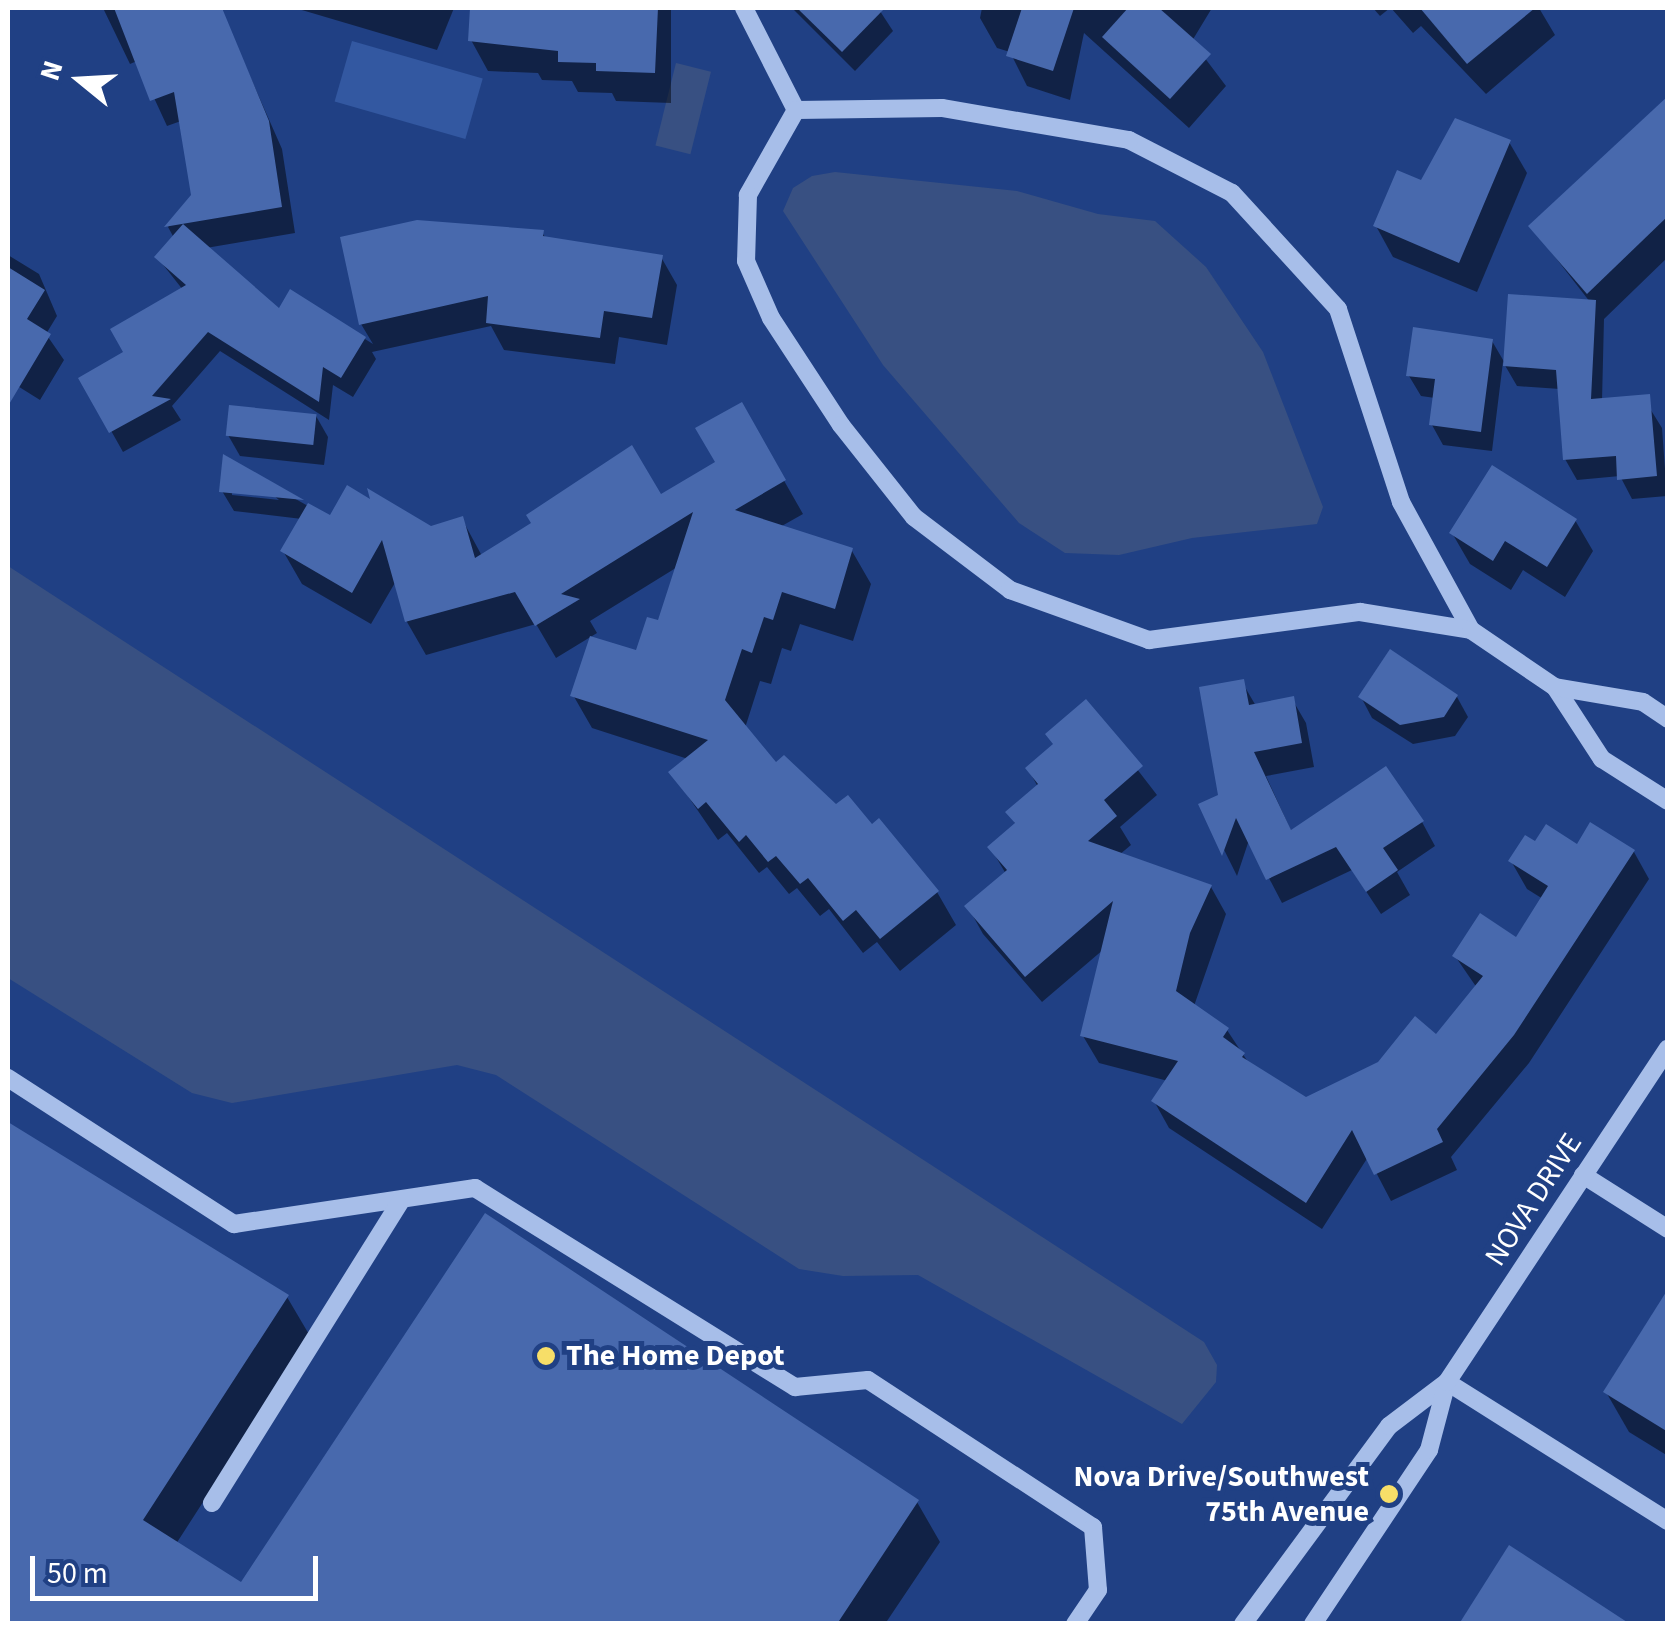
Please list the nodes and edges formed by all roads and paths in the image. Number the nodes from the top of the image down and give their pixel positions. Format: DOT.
graph roads {
  1 [pos="744,8"];
  2 [pos="796,110"];
  3 [pos="1471,630"];
  4 [pos="1556,686"];
  5 [pos="1668,719"];
  6 [pos="1668,801"];
  7 [pos="1668,1048"];
  8 [pos="8,1078"];
  9 [pos="1583,1175"];
  10 [pos="402,1200"];
  11 [pos="1668,1229"];
  12 [pos="1448,1382"];
  13 [pos="212,1502"];
  14 [pos="1668,1520"];
  15 [pos="1075,1624"];
  16 [pos="1243,1624"];
  17 [pos="1313,1624"];
  1 -- 2 [label="street"];
  2 -- 3 [label="street"];
  2 -- 3 [label="street"];
  3 -- 4 [label="street"];
  4 -- 5 [label="street"];
  4 -- 6 [label="street"];
  7 -- 9 [label="street, NOVA DRIVE"];
  8 -- 10 [label="street"];
  9 -- 11 [label="street"];
  9 -- 12 [label="street, NOVA DRIVE"];
  10 -- 13 [label="street"];
  10 -- 15 [label="street"];
  12 -- 14 [label="street"];
  12 -- 16 [label="street, NOVA DRIVE"];
  12 -- 17 [label="street, NOVA DRIVE"];
}
